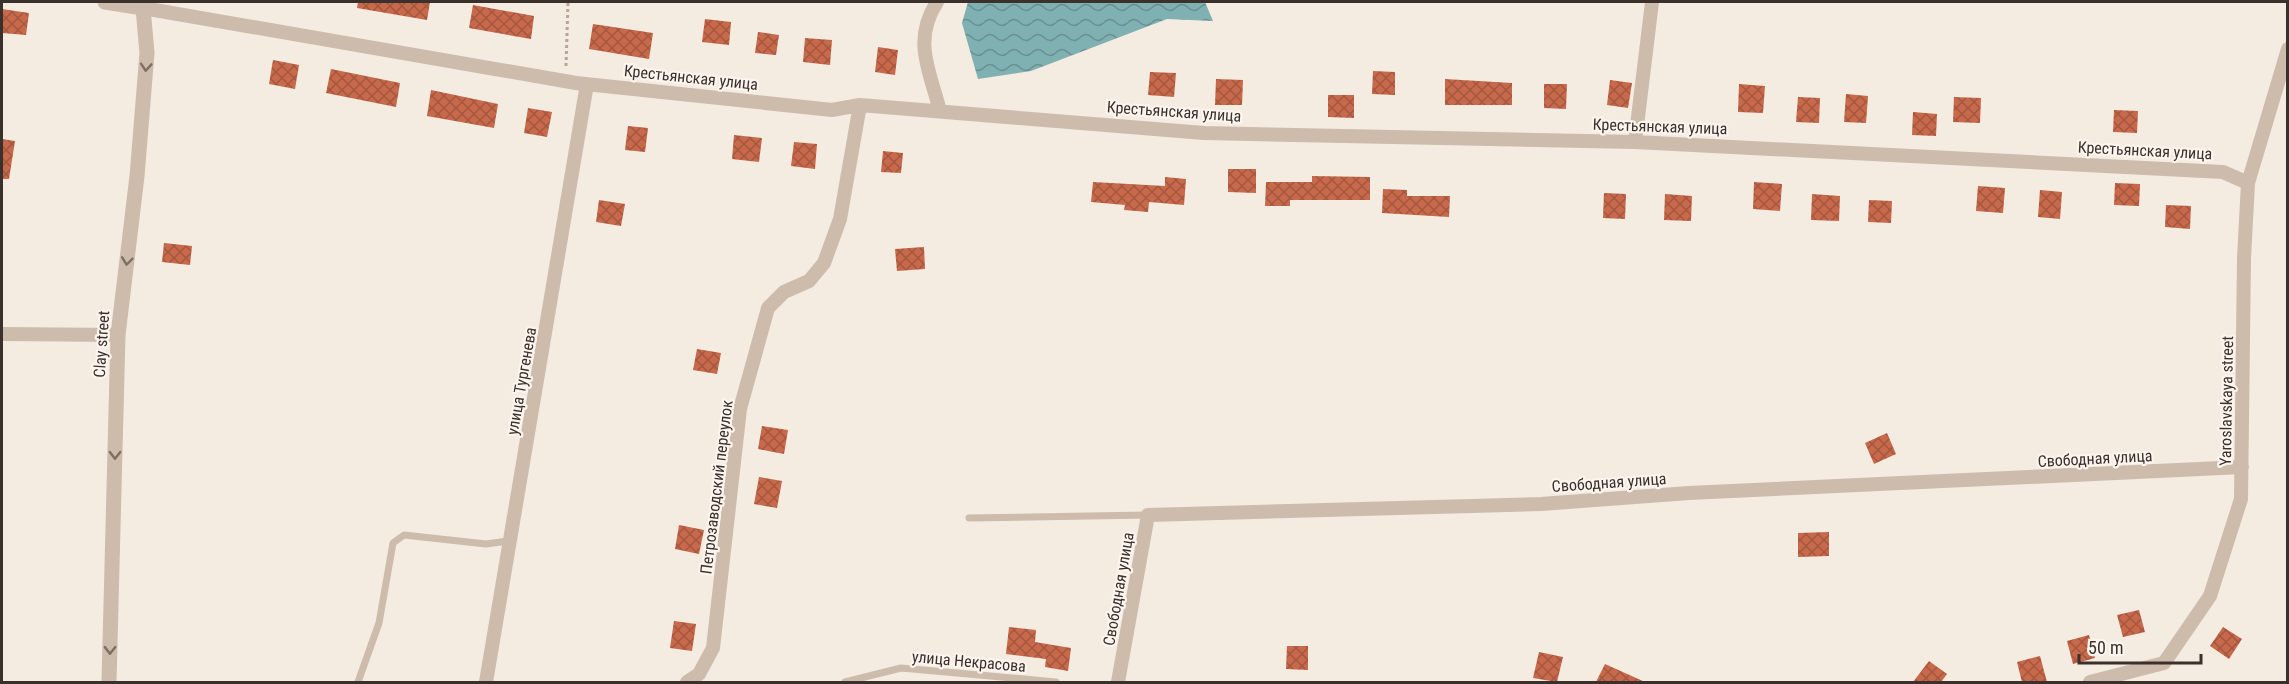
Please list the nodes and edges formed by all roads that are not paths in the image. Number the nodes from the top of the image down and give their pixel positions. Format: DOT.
graph roads {
  1 [pos="105,2"];
  2 [pos="937,2"];
  3 [pos="1652,2"];
  4 [pos="144,5"];
  5 [pos="2288,50"];
  6 [pos="587,84"];
  7 [pos="860,105"];
  8 [pos="940,111"];
  9 [pos="1635,142"];
  10 [pos="2248,183"];
  11 [pos="2,334"];
  12 [pos="118,335"];
  13 [pos="2242,467"];
  14 [pos="1148,515"];
  15 [pos="969,518"];
  16 [pos="508,542"];
  17 [pos="109,682"];
  18 [pos="358,682"];
  19 [pos="486,682"];
  20 [pos="687,682"];
  21 [pos="845,682"];
  22 [pos="1056,682"];
  23 [pos="1118,682"];
  24 [pos="2090,682"];
  1 -- 4 [label="street, Крестьянская улица"];
  2 -- 8 [label="street"];
  3 -- 9 [label="street"];
  4 -- 6 [label="street, Крестьянская улица"];
  4 -- 12 [label="street, Clay street, one-way"];
  5 -- 10 [label="street, Yaroslavskaya street"];
  6 -- 7 [label="street, Крестьянская улица"];
  6 -- 16 [label="street, улица Тургенева"];
  7 -- 8 [label="street, Крестьянская улица"];
  7 -- 20 [label="street, Петрозаводский переулок"];
  8 -- 9 [label="street, Крестьянская улица"];
  9 -- 10 [label="street, Крестьянская улица"];
  10 -- 13 [label="street, Yaroslavskaya street"];
  11 -- 12 [label="street"];
  12 -- 17 [label="street, Clay street, one-way"];
  13 -- 14 [label="street, Свободная улица"];
  13 -- 24 [label="street, Yaroslavskaya street"];
  14 -- 15 [label="lane"];
  14 -- 23 [label="street, Свободная улица"];
  16 -- 18 [label="lane"];
  16 -- 19 [label="street, улица Тургенева"];
  21 -- 22 [label="lane, улица Некрасова"];
}
